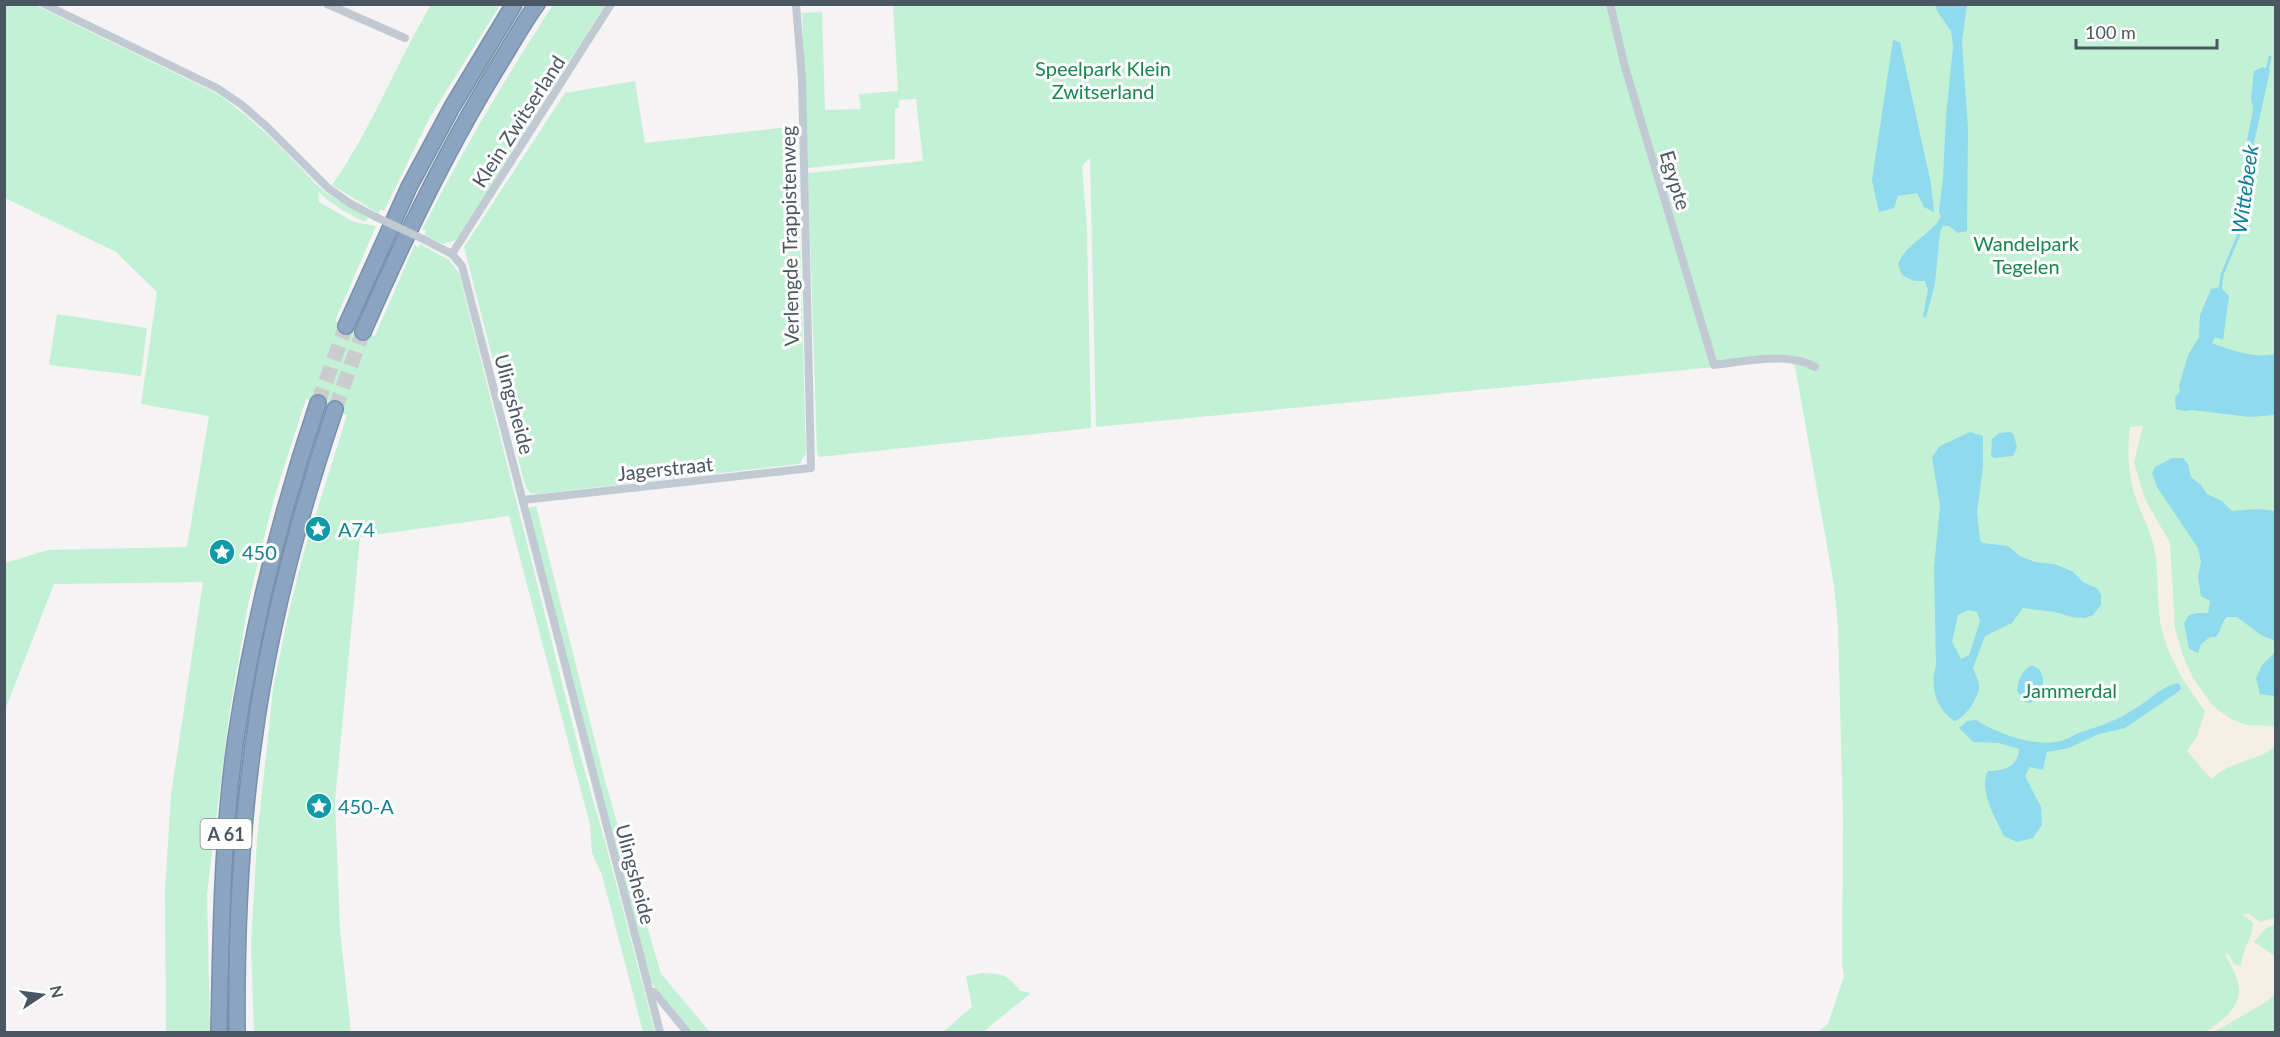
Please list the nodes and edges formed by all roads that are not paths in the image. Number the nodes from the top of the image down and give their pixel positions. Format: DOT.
graph roads {
  1 [pos="44,4"];
  2 [pos="327,4"];
  3 [pos="514,4"];
  4 [pos="537,4"];
  5 [pos="611,4"];
  6 [pos="796,4"];
  7 [pos="1610,4"];
  8 [pos="405,38"];
  9 [pos="452,254"];
  10 [pos="346,326"];
  11 [pos="363,332"];
  12 [pos="1815,367"];
  13 [pos="318,403"];
  14 [pos="335,409"];
  15 [pos="811,468"];
  16 [pos="523,500"];
  17 [pos="650,993"];
  18 [pos="219,1032"];
  19 [pos="237,1032"];
  20 [pos="660,1032"];
  21 [pos="687,1032"];
  1 -- 9 [label="street, bridge"];
  2 -- 8 [label="street"];
  3 -- 10 [label="highway"];
  4 -- 11 [label="highway"];
  5 -- 9 [label="street, Klein Zwitserland"];
  6 -- 15 [label="street, Verlengde Trappistenweg"];
  7 -- 12 [label="street, Egypte"];
  9 -- 16 [label="street, Ulingsheide"];
  13 -- 18 [label="highway, A 61"];
  14 -- 19 [label="highway, A 61"];
  15 -- 16 [label="street, Jagerstraat"];
  16 -- 17 [label="street, Ulingsheide"];
  17 -- 20 [label="street, Ulingsheide"];
  17 -- 21 [label="street"];
}
